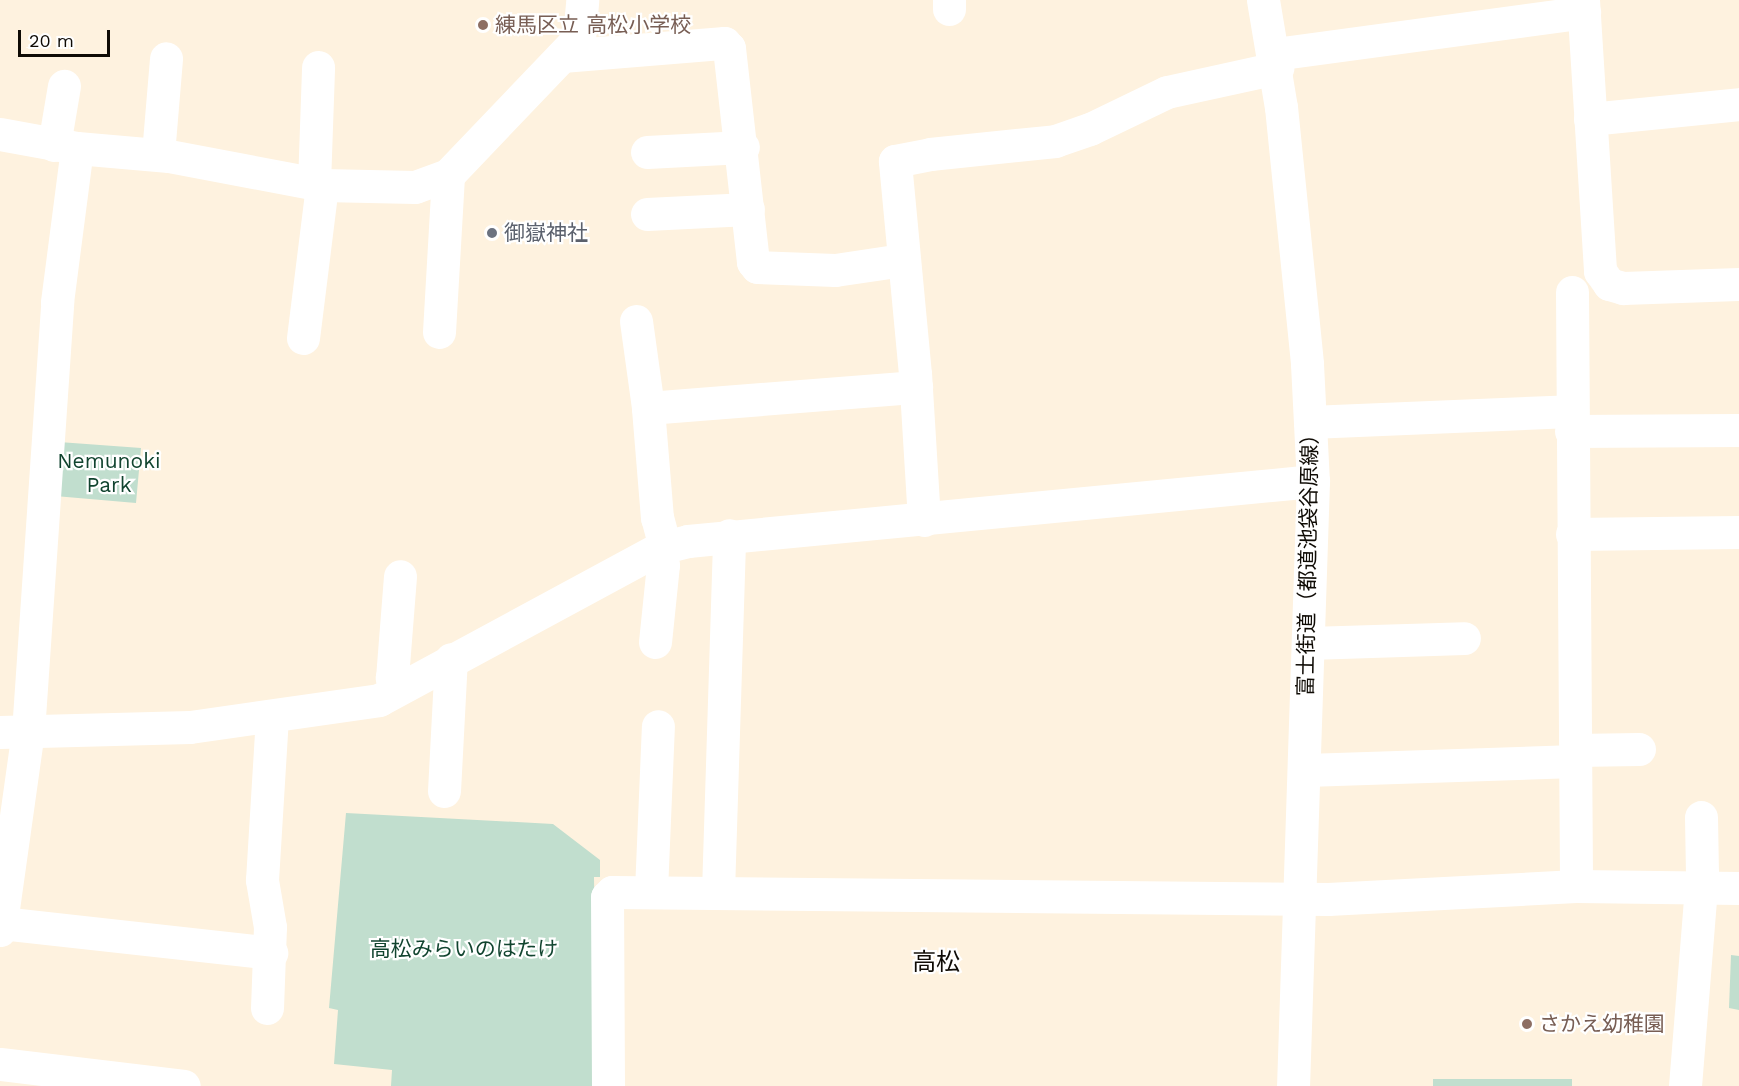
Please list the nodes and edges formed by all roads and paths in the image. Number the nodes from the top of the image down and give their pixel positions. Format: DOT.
graph roads {
  1 [pos="582,0"];
  2 [pos="1263,0"];
  3 [pos="1583,6"];
  4 [pos="562,56"];
  5 [pos="166,58"];
  6 [pos="1276,61"];
  7 [pos="319,67"];
  8 [pos="64,86"];
  9 [pos="1739,104"];
  10 [pos="1590,119"];
  11 [pos="0,134"];
  12 [pos="65,146"];
  13 [pos="742,147"];
  14 [pos="647,152"];
  15 [pos="158,154"];
  16 [pos="448,175"];
  17 [pos="318,185"];
  18 [pos="748,209"];
  19 [pos="647,214"];
  20 [pos="903,260"];
  21 [pos="1739,284"];
  22 [pos="1572,292"];
  23 [pos="636,321"];
  24 [pos="438,332"];
  25 [pos="303,338"];
  26 [pos="916,387"];
  27 [pos="648,408"];
  28 [pos="1570,421"];
  29 [pos="1310,422"];
  30 [pos="1739,430"];
  31 [pos="1313,481"];
  32 [pos="924,520"];
  33 [pos="1739,532"];
  34 [pos="1572,534"];
  35 [pos="729,535"];
  36 [pos="663,548"];
  37 [pos="400,576"];
  38 [pos="1464,638"];
  39 [pos="655,642"];
  40 [pos="1309,643"];
  41 [pos="452,659"];
  42 [pos="398,689"];
  43 [pos="272,717"];
  44 [pos="658,726"];
  45 [pos="14,732"];
  46 [pos="1639,749"];
  47 [pos="1575,756"];
  48 [pos="1306,770"];
  49 [pos="444,791"];
  50 [pos="1701,817"];
  51 [pos="1576,886"];
  52 [pos="1698,887"];
  53 [pos="1739,888"];
  54 [pos="651,891"];
  55 [pos="718,892"];
  56 [pos="1299,899"];
  57 [pos="1,927"];
  58 [pos="271,953"];
  59 [pos="267,1008"];
  60 [pos="0,1064"];
  61 [pos="94,1080"];
  62 [pos="184,1086"];
  63 [pos="608,1086"];
  64 [pos="1293,1086"];
  65 [pos="1685,1086"];
  1 -- 4 [label="street"];
  2 -- 6 [label="street, 富士街道（都道池袋谷原線）"];
  3 -- 6 [label="street"];
  3 -- 10 [label="street"];
  4 -- 13 [label="street"];
  4 -- 16 [label="street"];
  5 -- 15 [label="street"];
  6 -- 20 [label="street"];
  6 -- 29 [label="street, 富士街道（都道池袋谷原線）"];
  7 -- 17 [label="street"];
  8 -- 12 [label="street"];
  9 -- 10 [label="street"];
  10 -- 21 [label="street"];
  11 -- 12 [label="street"];
  12 -- 15 [label="street"];
  12 -- 45 [label="street"];
  13 -- 14 [label="street"];
  13 -- 18 [label="street"];
  15 -- 17 [label="street"];
  16 -- 17 [label="street"];
  16 -- 24 [label="street"];
  17 -- 25 [label="street"];
  18 -- 19 [label="street"];
  18 -- 20 [label="street"];
  20 -- 26 [label="street"];
  22 -- 28 [label="street"];
  23 -- 27 [label="street"];
  26 -- 27 [label="street"];
  26 -- 32 [label="street"];
  27 -- 36 [label="street"];
  28 -- 29 [label="street"];
  28 -- 30 [label="street"];
  28 -- 34 [label="street"];
  29 -- 31 [label="street, 富士街道（都道池袋谷原線）"];
  31 -- 32 [label="street"];
  31 -- 40 [label="street, 富士街道（都道池袋谷原線）"];
  32 -- 35 [label="street"];
  33 -- 34 [label="street"];
  34 -- 47 [label="street"];
  35 -- 36 [label="street"];
  35 -- 55 [label="street"];
  36 -- 39 [label="street"];
  36 -- 41 [label="street"];
  37 -- 42 [label="street"];
  38 -- 40 [label="street"];
  40 -- 48 [label="street, 富士街道（都道池袋谷原線）"];
  41 -- 42 [label="street"];
  41 -- 49 [label="street"];
  42 -- 43 [label="street"];
  43 -- 45 [label="street"];
  43 -- 58 [label="street"];
  44 -- 54 [label="street"];
  45 -- 57 [label="street"];
  46 -- 47 [label="street"];
  47 -- 48 [label="street"];
  47 -- 51 [label="street"];
  48 -- 56 [label="street, 富士街道（都道池袋谷原線）"];
  50 -- 52 [label="street"];
  51 -- 52 [label="street"];
  51 -- 56 [label="street"];
  52 -- 53 [label="street"];
  52 -- 65 [label="street"];
  54 -- 55 [label="street"];
  54 -- 63 [label="street"];
  55 -- 56 [label="street"];
  56 -- 64 [label="street, 富士街道（都道池袋谷原線）"];
  57 -- 58 [label="street"];
  58 -- 59 [label="street"];
  60 -- 61 [label="street"];
  61 -- 62 [label="street"];
}
